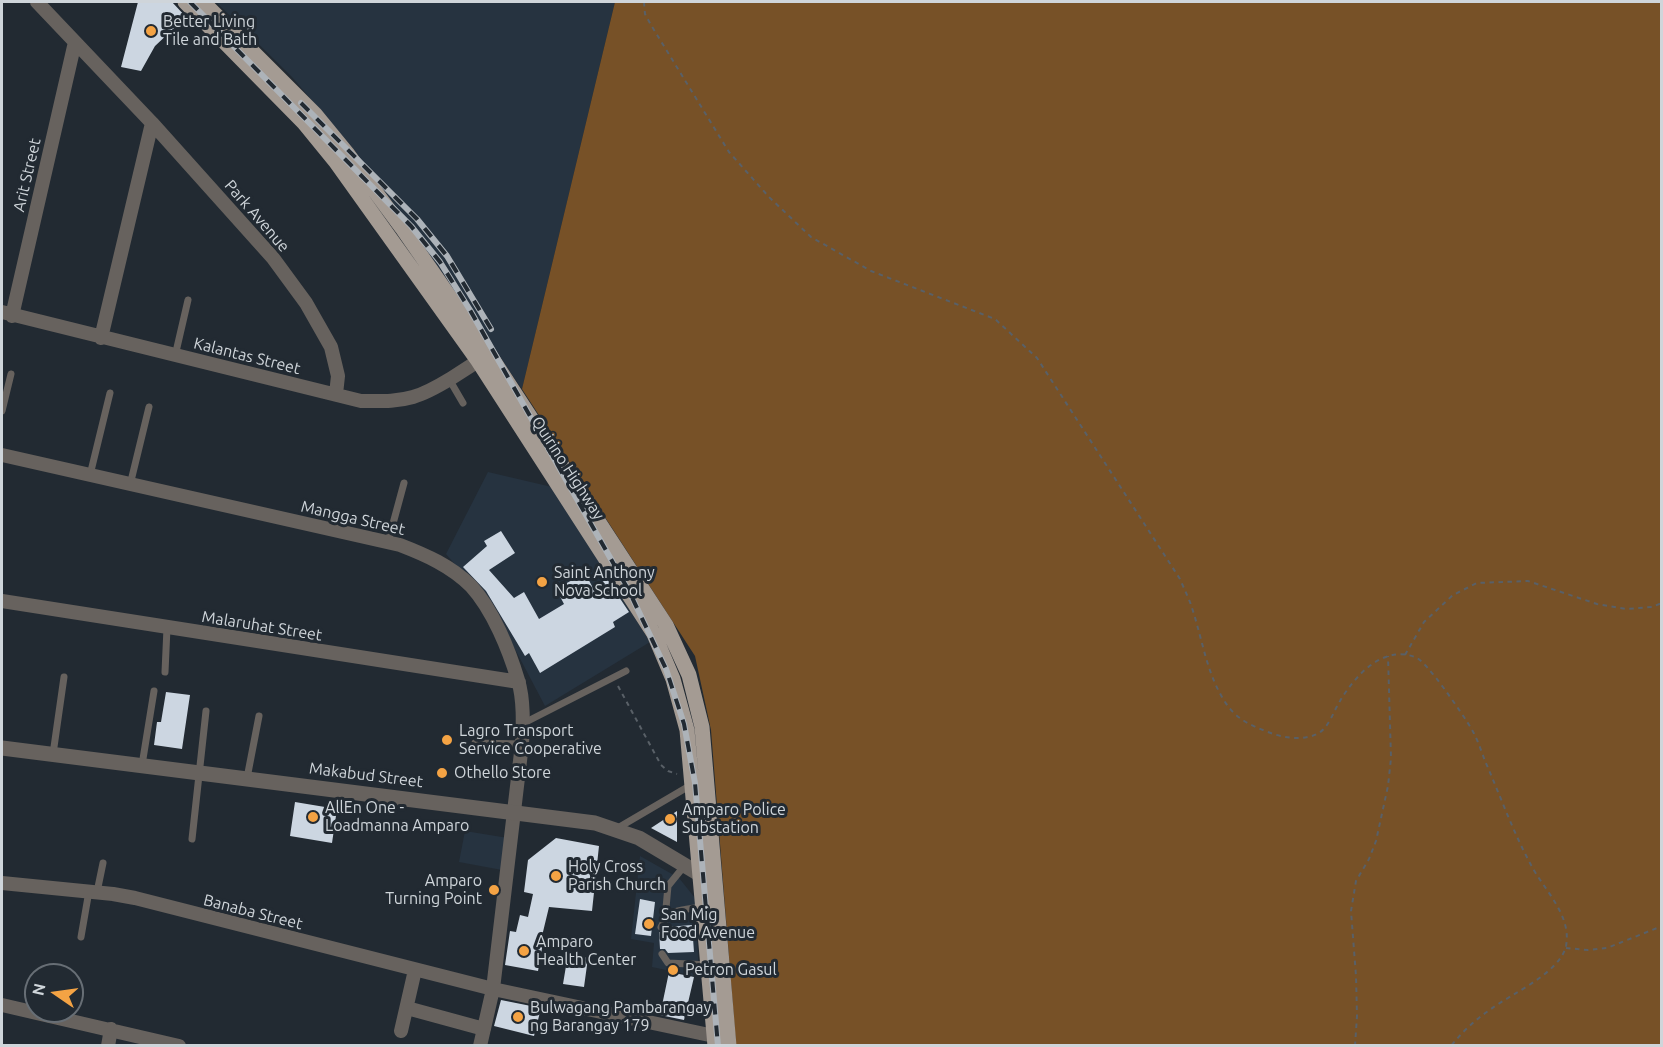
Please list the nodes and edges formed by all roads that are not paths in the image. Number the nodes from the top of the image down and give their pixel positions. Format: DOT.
graph roads {
  1 [pos="37,2"];
  2 [pos="195,3"];
  3 [pos="75,42"];
  4 [pos="152,123"];
  5 [pos="188,300"];
  6 [pos="7,314"];
  7 [pos="101,338"];
  8 [pos="175,356"];
  9 [pos="483,356"];
  10 [pos="10,374"];
  11 [pos="449,378"];
  12 [pos="110,393"];
  13 [pos="336,394"];
  14 [pos="463,403"];
  15 [pos="149,407"];
  16 [pos="2,411"];
  17 [pos="2,458"];
  18 [pos="90,477"];
  19 [pos="404,483"];
  20 [pos="130,485"];
  21 [pos="387,542"];
  22 [pos="2,601"];
  23 [pos="167,628"];
  24 [pos="626,670"];
  25 [pos="165,672"];
  26 [pos="64,677"];
  27 [pos="519,682"];
  28 [pos="154,691"];
  29 [pos="206,711"];
  30 [pos="259,716"];
  31 [pos="523,723"];
  32 [pos="475,742"];
  33 [pos="522,744"];
  34 [pos="2,748"];
  35 [pos="53,753"];
  36 [pos="142,765"];
  37 [pos="199,772"];
  38 [pos="247,778"];
  39 [pos="692,779"];
  40 [pos="514,812"];
  41 [pos="616,829"];
  42 [pos="192,839"];
  43 [pos="103,863"];
  44 [pos="685,865"];
  45 [pos="708,876"];
  46 [pos="2,883"];
  47 [pos="93,892"];
  48 [pos="711,906"];
  49 [pos="665,919"];
  50 [pos="662,927"];
  51 [pos="81,937"];
  52 [pos="662,954"];
  53 [pos="716,964"];
  54 [pos="416,970"];
  55 [pos="493,989"];
  56 [pos="2,1005"];
  57 [pos="407,1008"];
  58 [pos="111,1029"];
  59 [pos="484,1029"];
  60 [pos="401,1031"];
  61 [pos="722,1040"];
  62 [pos="151,1042"];
  63 [pos="108,1046"];
  64 [pos="179,1046"];
  65 [pos="480,1046"];
  1 -- 3 [label="street, Park Avenue"];
  2 -- 9 [label="main road, Quirino Highway"];
  3 -- 4 [label="street, Park Avenue"];
  3 -- 6 [label="street, Arit Street"];
  4 -- 7 [label="street"];
  4 -- 13 [label="street, Park Avenue"];
  5 -- 8 [label="lane"];
  6 -- 7 [label="street, Kalantas Street"];
  7 -- 8 [label="street, Kalantas Street"];
  8 -- 13 [label="street, Kalantas Street"];
  9 -- 11 [label="street, Kalantas Street"];
  9 -- 39 [label="main road, Quirino Highway"];
  9 -- 45 [label="main road, Quirino Highway"];
  10 -- 16 [label="lane"];
  11 -- 13 [label="street, Kalantas Street"];
  11 -- 14 [label="lane"];
  12 -- 18 [label="lane"];
  15 -- 20 [label="lane"];
  17 -- 18 [label="street, Mangga Street"];
  18 -- 20 [label="street, Mangga Street"];
  19 -- 21 [label="lane"];
  20 -- 21 [label="street, Mangga Street"];
  21 -- 27 [label="street, Mangga Street"];
  22 -- 23 [label="street, Malaruhat Street"];
  23 -- 25 [label="lane"];
  23 -- 27 [label="street, Malaruhat Street"];
  24 -- 31 [label="lane"];
  26 -- 35 [label="lane"];
  27 -- 31 [label="street, Mangga Street"];
  28 -- 36 [label="lane"];
  29 -- 37 [label="lane"];
  30 -- 38 [label="lane"];
  31 -- 33 [label="street, Mangga Street"];
  32 -- 33 [label="lane"];
  33 -- 40 [label="street, Mangga Street"];
  34 -- 35 [label="street, Makabud Street"];
  35 -- 36 [label="street, Makabud Street"];
  36 -- 37 [label="street, Makabud Street"];
  37 -- 38 [label="street, Makabud Street"];
  37 -- 42 [label="lane"];
  38 -- 40 [label="street, Makabud Street"];
  39 -- 41 [label="lane"];
  39 -- 45 [label="main road, Quirino Highway"];
  40 -- 41 [label="street, Makabud Street"];
  40 -- 55 [label="street, Mangga Street"];
  41 -- 44 [label="street, Makabud Street"];
  43 -- 47 [label="lane"];
  44 -- 45 [label="street, Makabud Street"];
  44 -- 49 [label="lane"];
  45 -- 48 [label="main road, Quirino Highway"];
  46 -- 47 [label="street, Banaba Street"];
  47 -- 51 [label="lane"];
  47 -- 54 [label="street, Banaba Street"];
  48 -- 49 [label="lane"];
  48 -- 53 [label="main road, Quirino Highway"];
  49 -- 50 [label="lane"];
  52 -- 53 [label="lane"];
  53 -- 61 [label="main road, Quirino Highway"];
  54 -- 55 [label="street, Banaba Street"];
  54 -- 57 [label="street"];
  55 -- 59 [label="street, Mangga Street"];
  55 -- 61 [label="street, Banaba Street"];
  56 -- 58 [label="street"];
  57 -- 59 [label="street"];
  57 -- 60 [label="street"];
  58 -- 62 [label="street"];
  58 -- 63 [label="street"];
  59 -- 65 [label="street, Mangga Street"];
  62 -- 64 [label="street"];
}
